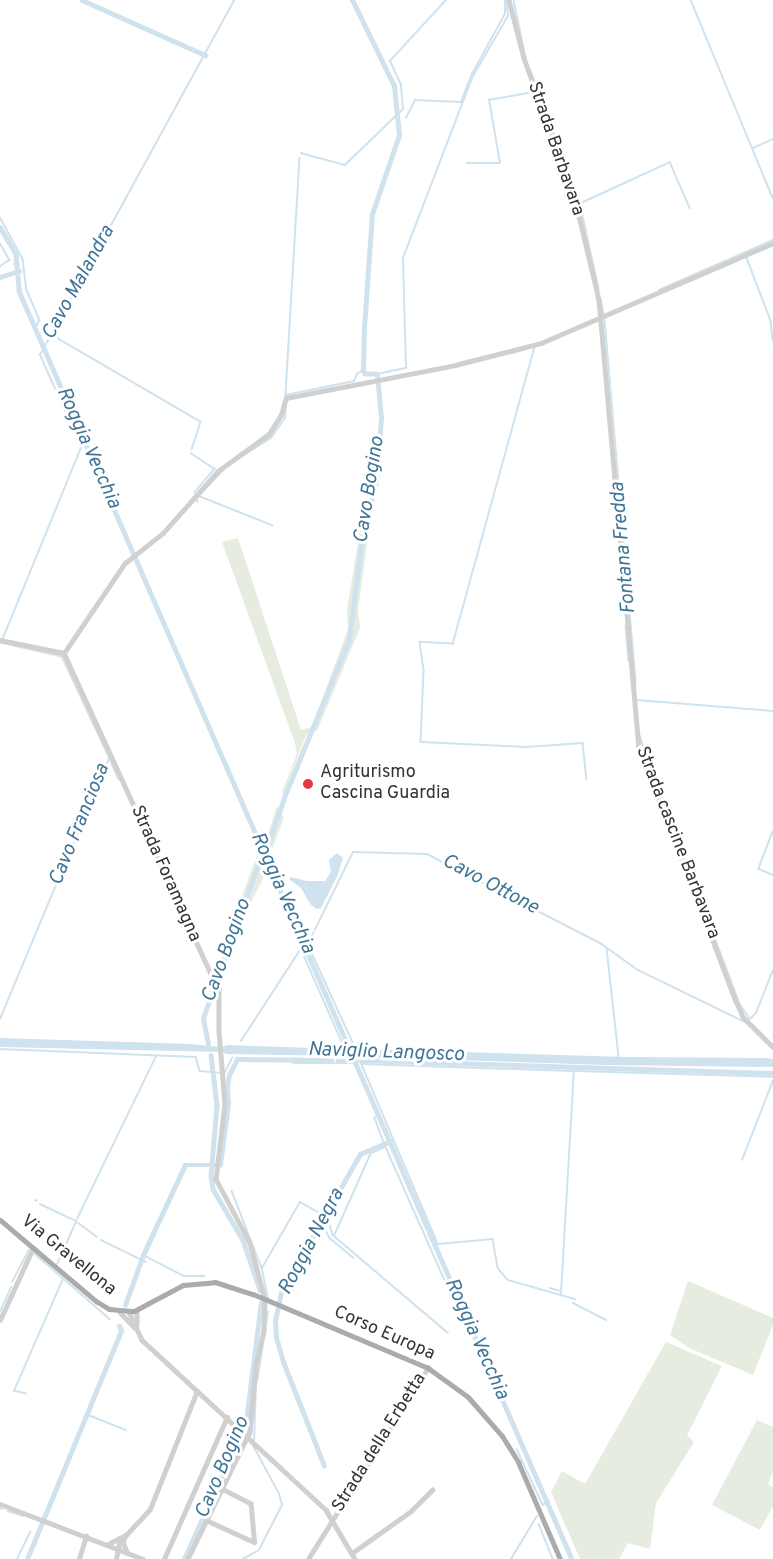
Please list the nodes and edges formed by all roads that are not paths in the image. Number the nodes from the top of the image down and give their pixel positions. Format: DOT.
graph roads {
  1 [pos="509,0"];
  2 [pos="773,243"];
  3 [pos="599,300"];
  4 [pos="601,318"];
  5 [pos="1,640"];
  6 [pos="64,653"];
  7 [pos="773,1047"];
  8 [pos="0,1220"];
  9 [pos="33,1248"];
  10 [pos="265,1299"];
  11 [pos="140,1308"];
  12 [pos="120,1312"];
  13 [pos="129,1312"];
  14 [pos="0,1320"];
  15 [pos="135,1328"];
  16 [pos="138,1334"];
  17 [pos="428,1368"];
  18 [pos="197,1391"];
  19 [pos="227,1417"];
  20 [pos="245,1433"];
  21 [pos="221,1489"];
  22 [pos="432,1490"];
  23 [pos="0,1504"];
  24 [pos="333,1519"];
  25 [pos="206,1520"];
  26 [pos="86,1536"];
  27 [pos="123,1537"];
  28 [pos="108,1544"];
  29 [pos="119,1549"];
  30 [pos="127,1552"];
  31 [pos="353,1556"];
  32 [pos="79,1559"];
  33 [pos="116,1559"];
  34 [pos="143,1559"];
  35 [pos="164,1559"];
  36 [pos="188,1559"];
  37 [pos="308,1559"];
  38 [pos="560,1559"];
  1 -- 3 [label="street, Strada Barbavara"];
  2 -- 4 [label="street"];
  3 -- 4 [label="street, Strada cascine Barbavara"];
  4 -- 6 [label="street"];
  4 -- 7 [label="street, Strada cascine Barbavara"];
  5 -- 6 [label="street"];
  6 -- 10 [label="street, Strada Foramagna"];
  8 -- 9 [label="main road, Via Gravellona"];
  9 -- 12 [label="main road, Via Gravellona"];
  9 -- 14 [label="street"];
  10 -- 11 [label="main road, Corso Europa"];
  10 -- 17 [label="main road, Corso Europa"];
  10 -- 20 [label="street"];
  11 -- 13 [label="main road, Via Gravellona"];
  11 -- 16 [label="street"];
  12 -- 13 [label="main road, Via Gravellona"];
  12 -- 15 [label="street, Via Gravellona"];
  13 -- 15 [label="street, Via Gravellona"];
  15 -- 16 [label="street, Via Gravellona"];
  16 -- 18 [label="street, Via Gravellona"];
  17 -- 24 [label="street, Strada della Erbetta"];
  17 -- 38 [label="main road, Corso Europa"];
  18 -- 19 [label="street, Via Gravellona"];
  18 -- 27 [label="street"];
  19 -- 20 [label="street, Via Gravellona"];
  19 -- 35 [label="street"];
  20 -- 21 [label="street"];
  20 -- 24 [label="street, Via Gravellona"];
  21 -- 25 [label="street"];
  21 -- 25 [label="street"];
  22 -- 31 [label="street"];
  23 -- 26 [label="street"];
  24 -- 31 [label="street, Via Gravellona"];
  24 -- 37 [label="street, Strada della Erbetta"];
  25 -- 36 [label="street"];
  26 -- 28 [label="street"];
  26 -- 32 [label="street"];
  27 -- 28 [label="street"];
  27 -- 29 [label="street"];
  27 -- 30 [label="street"];
  28 -- 29 [label="street"];
  29 -- 30 [label="street"];
  29 -- 33 [label="street"];
  30 -- 34 [label="street"];
}
